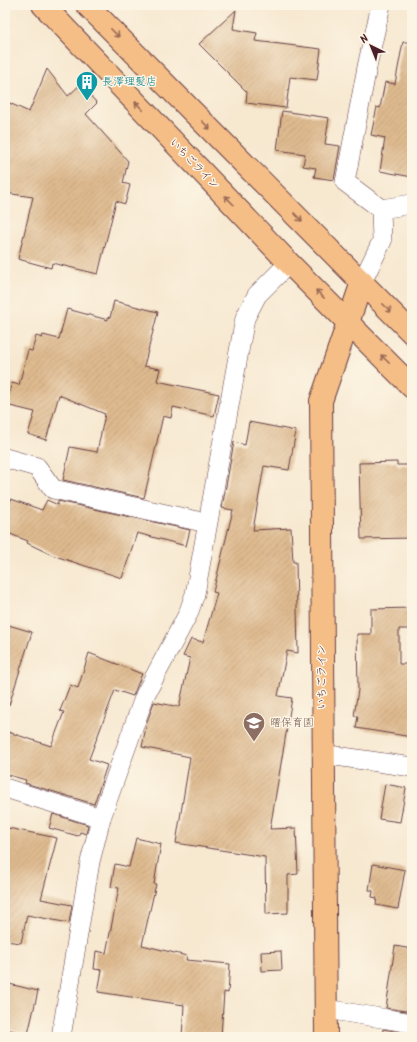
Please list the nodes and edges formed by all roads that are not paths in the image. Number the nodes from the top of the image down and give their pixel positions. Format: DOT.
graph roads {
  1 [pos="43,5"];
  2 [pos="87,5"];
  3 [pos="381,5"];
  4 [pos="412,204"];
  5 [pos="381,209"];
  6 [pos="289,263"];
  7 [pos="362,282"];
  8 [pos="347,321"];
  9 [pos="412,333"];
  10 [pos="412,387"];
  11 [pos="5,458"];
  12 [pos="207,523"];
  13 [pos="322,754"];
  14 [pos="412,766"];
  15 [pos="5,788"];
  16 [pos="101,818"];
  17 [pos="326,1009"];
  18 [pos="412,1023"];
  19 [pos="61,1037"];
  20 [pos="326,1037"];
  6 -- 1 [label="highway, いちごライン, one-way"];
  2 -- 7 [label="highway, one-way"];
  3 -- 5 [label="street"];
  4 -- 5 [label="street"];
  5 -- 7 [label="street"];
  8 -- 6 [label="highway, いちごライン, one-way"];
  6 -- 12 [label="street"];
  7 -- 8 [label="highway, いちごライン"];
  7 -- 9 [label="highway, one-way"];
  10 -- 8 [label="highway, one-way"];
  8 -- 13 [label="highway, いちごライン"];
  11 -- 12 [label="street"];
  12 -- 16 [label="street"];
  13 -- 14 [label="street"];
  13 -- 17 [label="highway, いちごライン"];
  15 -- 16 [label="street"];
  16 -- 19 [label="street"];
  17 -- 18 [label="street"];
  17 -- 20 [label="highway, いちごライン"];
}
